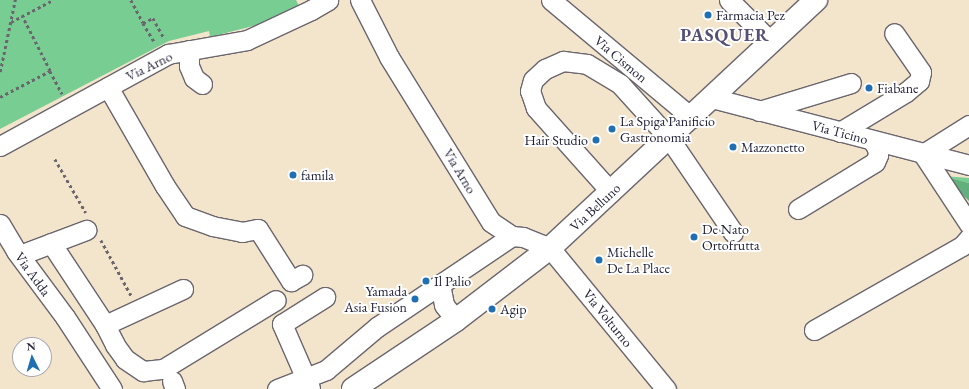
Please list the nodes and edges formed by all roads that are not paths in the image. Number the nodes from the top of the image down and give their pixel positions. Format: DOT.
graph roads {
  1 [pos="328,0"];
  2 [pos="360,0"];
  3 [pos="551,0"];
  4 [pos="729,0"];
  5 [pos="816,0"];
  6 [pos="894,33"];
  7 [pos="772,42"];
  8 [pos="189,50"];
  9 [pos="851,83"];
  10 [pos="202,84"];
  11 [pos="108,87"];
  12 [pos="712,98"];
  13 [pos="759,110"];
  14 [pos="692,118"];
  15 [pos="969,124"];
  16 [pos="840,132"];
  17 [pos="669,138"];
  18 [pos="872,140"];
  19 [pos="0,146"];
  20 [pos="923,154"];
  21 [pos="969,165"];
  22 [pos="611,192"];
  23 [pos="798,209"];
  24 [pos="0,224"];
  25 [pos="969,224"];
  26 [pos="86,230"];
  27 [pos="733,232"];
  28 [pos="512,236"];
  29 [pos="969,238"];
  30 [pos="51,243"];
  31 [pos="550,248"];
  32 [pos="20,255"];
  33 [pos="302,275"];
  34 [pos="440,284"];
  35 [pos="183,289"];
  36 [pos="325,297"];
  37 [pos="276,300"];
  38 [pos="456,320"];
  39 [pos="68,322"];
  40 [pos="105,325"];
  41 [pos="814,330"];
  42 [pos="308,383"];
  43 [pos="96,389"];
  44 [pos="112,389"];
  45 [pos="277,389"];
  46 [pos="353,389"];
  47 [pos="666,389"];
  1 -- 8 [label="street, Via Arno"];
  2 -- 28 [label="street, Via Arno"];
  3 -- 14 [label="street, Via Cismon"];
  4 -- 7 [label="street"];
  5 -- 7 [label="main road, Via Belluno"];
  6 -- 16 [label="street"];
  7 -- 12 [label="main road, Via Belluno"];
  8 -- 10 [label="street"];
  8 -- 11 [label="street, Via Arno"];
  9 -- 13 [label="street"];
  11 -- 19 [label="street, Via Arno"];
  11 -- 33 [label="street"];
  12 -- 13 [label="street, Via Ticino"];
  12 -- 14 [label="main road, Via Belluno"];
  13 -- 16 [label="street, Via Ticino"];
  14 -- 17 [label="main road, Via Belluno"];
  15 -- 20 [label="street"];
  16 -- 18 [label="street, Via Ticino"];
  17 -- 22 [label="main road, Via Belluno"];
  17 -- 22 [label="street"];
  17 -- 27 [label="street"];
  18 -- 20 [label="street, Via Ticino"];
  18 -- 23 [label="street"];
  20 -- 21 [label="street, Via Ticino"];
  20 -- 25 [label="street"];
  22 -- 31 [label="main road, Via Belluno"];
  24 -- 32 [label="street, Via Adda"];
  26 -- 30 [label="street"];
  28 -- 31 [label="street, Via Arno"];
  28 -- 34 [label="street"];
  29 -- 41 [label="street"];
  30 -- 32 [label="street"];
  30 -- 40 [label="street"];
  31 -- 38 [label="main road, Via Belluno"];
  31 -- 47 [label="street, Via Volturno"];
  32 -- 39 [label="street, Via Adda"];
  34 -- 38 [label="street"];
  34 -- 42 [label="street"];
  35 -- 40 [label="street"];
  36 -- 42 [label="street"];
  37 -- 40 [label="street"];
  38 -- 46 [label="main road, Via Belluno"];
  39 -- 43 [label="street, Via Adda"];
  39 -- 44 [label="street, Via Adda"];
  42 -- 45 [label="street"];
}
